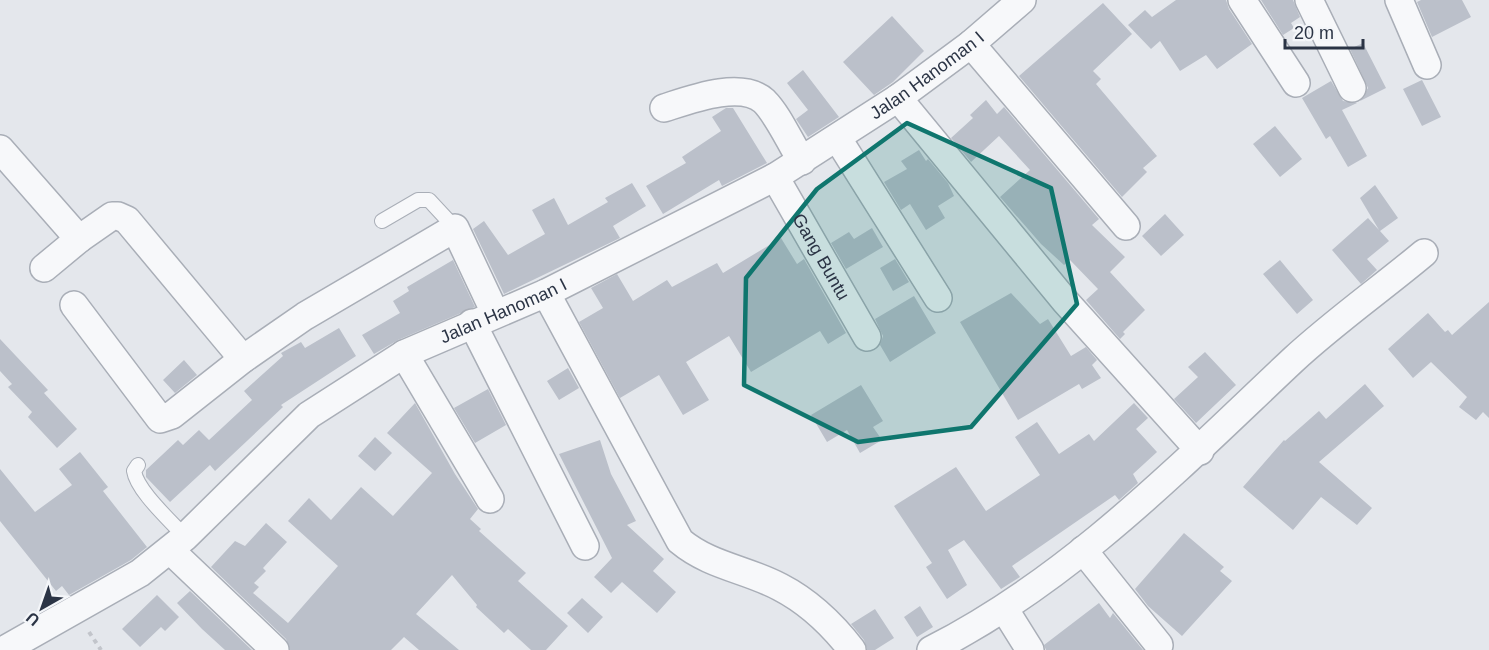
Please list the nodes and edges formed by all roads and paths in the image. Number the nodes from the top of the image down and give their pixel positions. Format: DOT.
graph roads {
  1 [pos="1022,0"];
  2 [pos="1242,0"];
  3 [pos="1309,0"];
  4 [pos="1399,0"];
  5 [pos="971,44"];
  6 [pos="1427,65"];
  7 [pos="1296,83"];
  8 [pos="1352,88"];
  9 [pos="898,98"];
  10 [pos="664,108"];
  11 [pos="838,139"];
  12 [pos="0,148"];
  13 [pos="802,161"];
  14 [pos="775,177"];
  15 [pos="382,221"];
  16 [pos="1126,226"];
  17 [pos="455,228"];
  18 [pos="80,239"];
  19 [pos="1424,254"];
  20 [pos="44,268"];
  21 [pos="546,293"];
  22 [pos="938,298"];
  23 [pos="74,304"];
  24 [pos="484,318"];
  25 [pos="867,337"];
  26 [pos="404,354"];
  27 [pos="243,359"];
  28 [pos="1200,451"];
  29 [pos="138,465"];
  30 [pos="490,499"];
  31 [pos="178,544"];
  32 [pos="585,546"];
  33 [pos="1083,550"];
  34 [pos="1005,610"];
  35 [pos="1159,645"];
  36 [pos="4,650"];
  37 [pos="275,650"];
  38 [pos="852,650"];
  39 [pos="931,650"];
  40 [pos="1030,650"];
  1 -- 5 [label="street, Jalan Hanoman I"];
  2 -- 7 [label="street"];
  3 -- 8 [label="street"];
  4 -- 6 [label="street"];
  5 -- 9 [label="street, Jalan Hanoman I"];
  5 -- 16 [label="street"];
  9 -- 11 [label="street, Jalan Hanoman I"];
  9 -- 28 [label="street"];
  10 -- 13 [label="street"];
  11 -- 13 [label="street, Jalan Hanoman I"];
  11 -- 22 [label="street"];
  12 -- 18 [label="street"];
  13 -- 14 [label="street, Jalan Hanoman I"];
  14 -- 21 [label="street, Jalan Hanoman I"];
  14 -- 25 [label="street, Gang Buntu"];
  15 -- 17 [label="lane"];
  17 -- 24 [label="street"];
  17 -- 27 [label="street"];
  18 -- 20 [label="street"];
  18 -- 27 [label="street"];
  19 -- 28 [label="street"];
  21 -- 24 [label="street, Jalan Hanoman I"];
  21 -- 38 [label="street"];
  23 -- 27 [label="street"];
  24 -- 26 [label="street, Jalan Hanoman I"];
  24 -- 32 [label="street"];
  26 -- 30 [label="street"];
  26 -- 31 [label="street, Jalan Hanoman I"];
  28 -- 33 [label="street"];
  29 -- 31 [label="lane"];
  31 -- 36 [label="street, Jalan Hanoman I"];
  31 -- 37 [label="street"];
  33 -- 34 [label="street"];
  33 -- 35 [label="street"];
  34 -- 39 [label="street"];
  34 -- 40 [label="street"];
}
